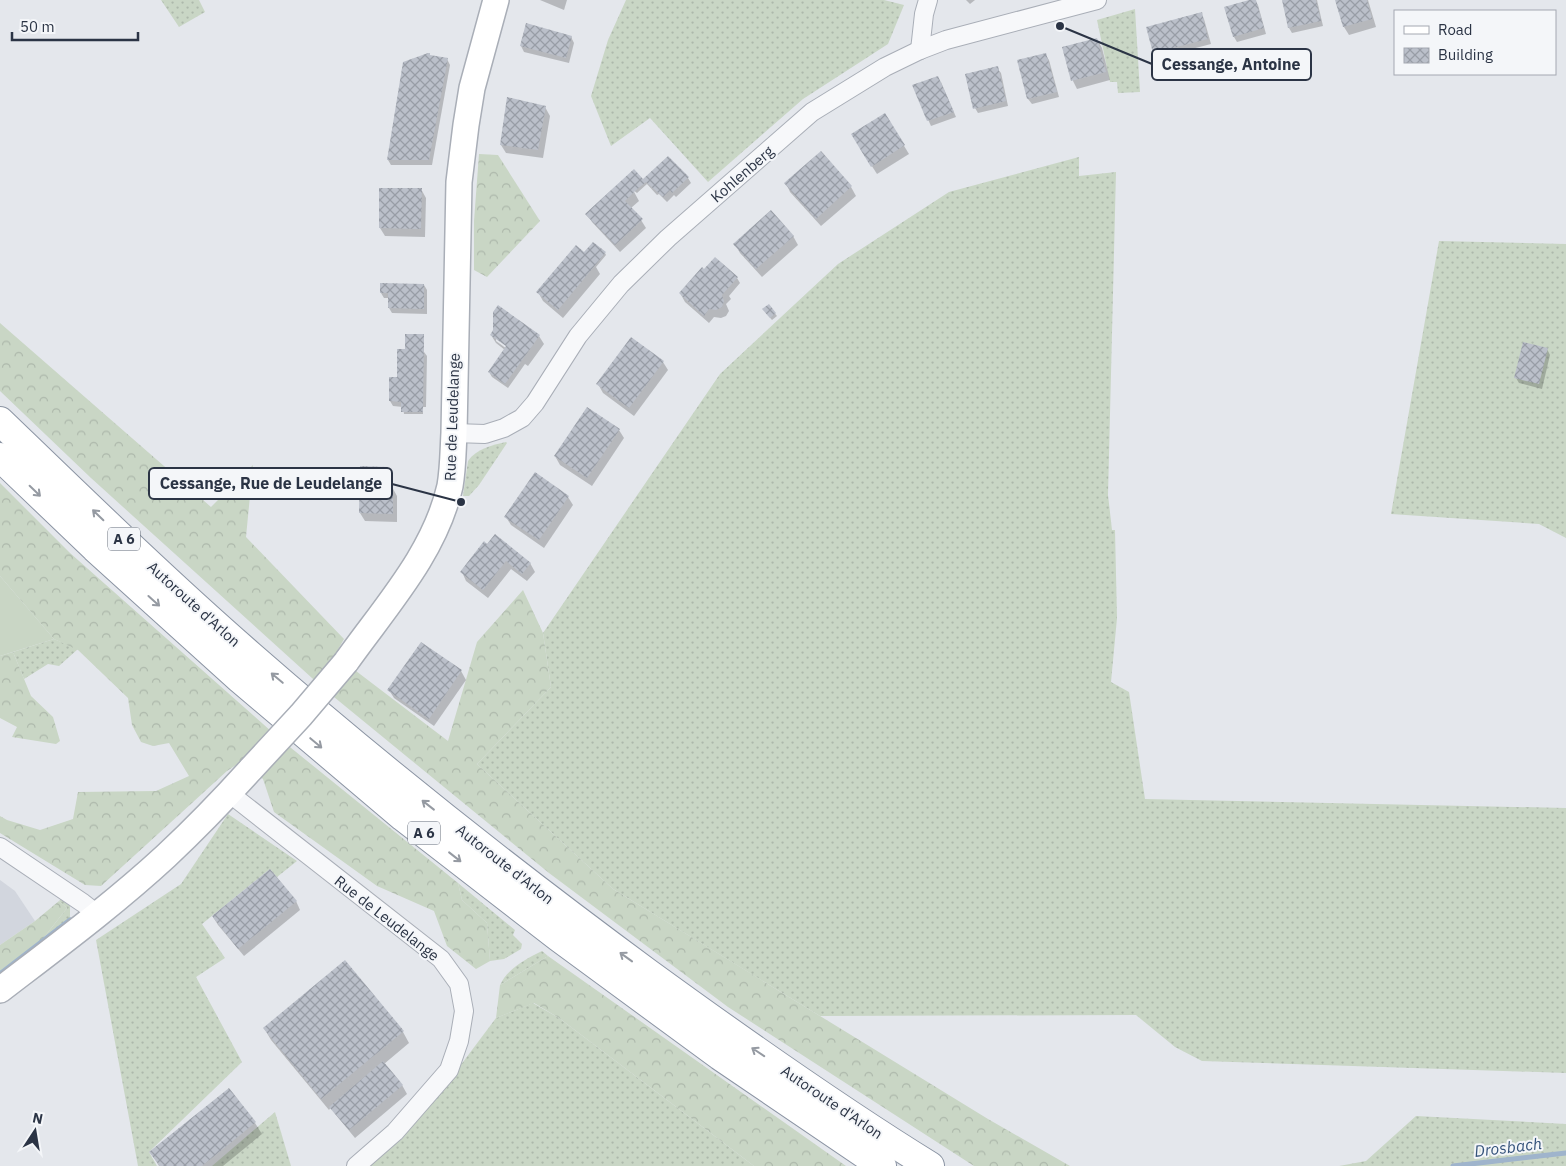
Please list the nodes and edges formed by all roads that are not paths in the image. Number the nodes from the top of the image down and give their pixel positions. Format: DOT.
graph roads {
  1 [pos="496,0"];
  2 [pos="928,0"];
  3 [pos="1097,0"];
  4 [pos="920,50"];
  5 [pos="0,421"];
  6 [pos="454,433"];
  7 [pos="0,457"];
  8 [pos="229,793"];
  9 [pos="0,848"];
  10 [pos="97,914"];
  11 [pos="0,990"];
  12 [pos="356,1166"];
  13 [pos="882,1166"];
  14 [pos="930,1166"];
  1 -- 6 [label="main road, Rue de Leudelange"];
  2 -- 4 [label="street"];
  3 -- 4 [label="street, Kohlenberg"];
  4 -- 6 [label="street, Kohlenberg"];
  14 -- 5 [label="highway, Autoroute d'Arlon / A 6, one-way"];
  6 -- 8 [label="main road, Rue de Leudelange, bridge"];
  7 -- 13 [label="highway, Autoroute d'Arlon / A 6, one-way"];
  8 -- 10 [label="main road, Rue de Leudelange"];
  8 -- 12 [label="street, Rue de Leudelange"];
  9 -- 10 [label="street"];
  10 -- 11 [label="main road, Rue de Leudelange"];
}
